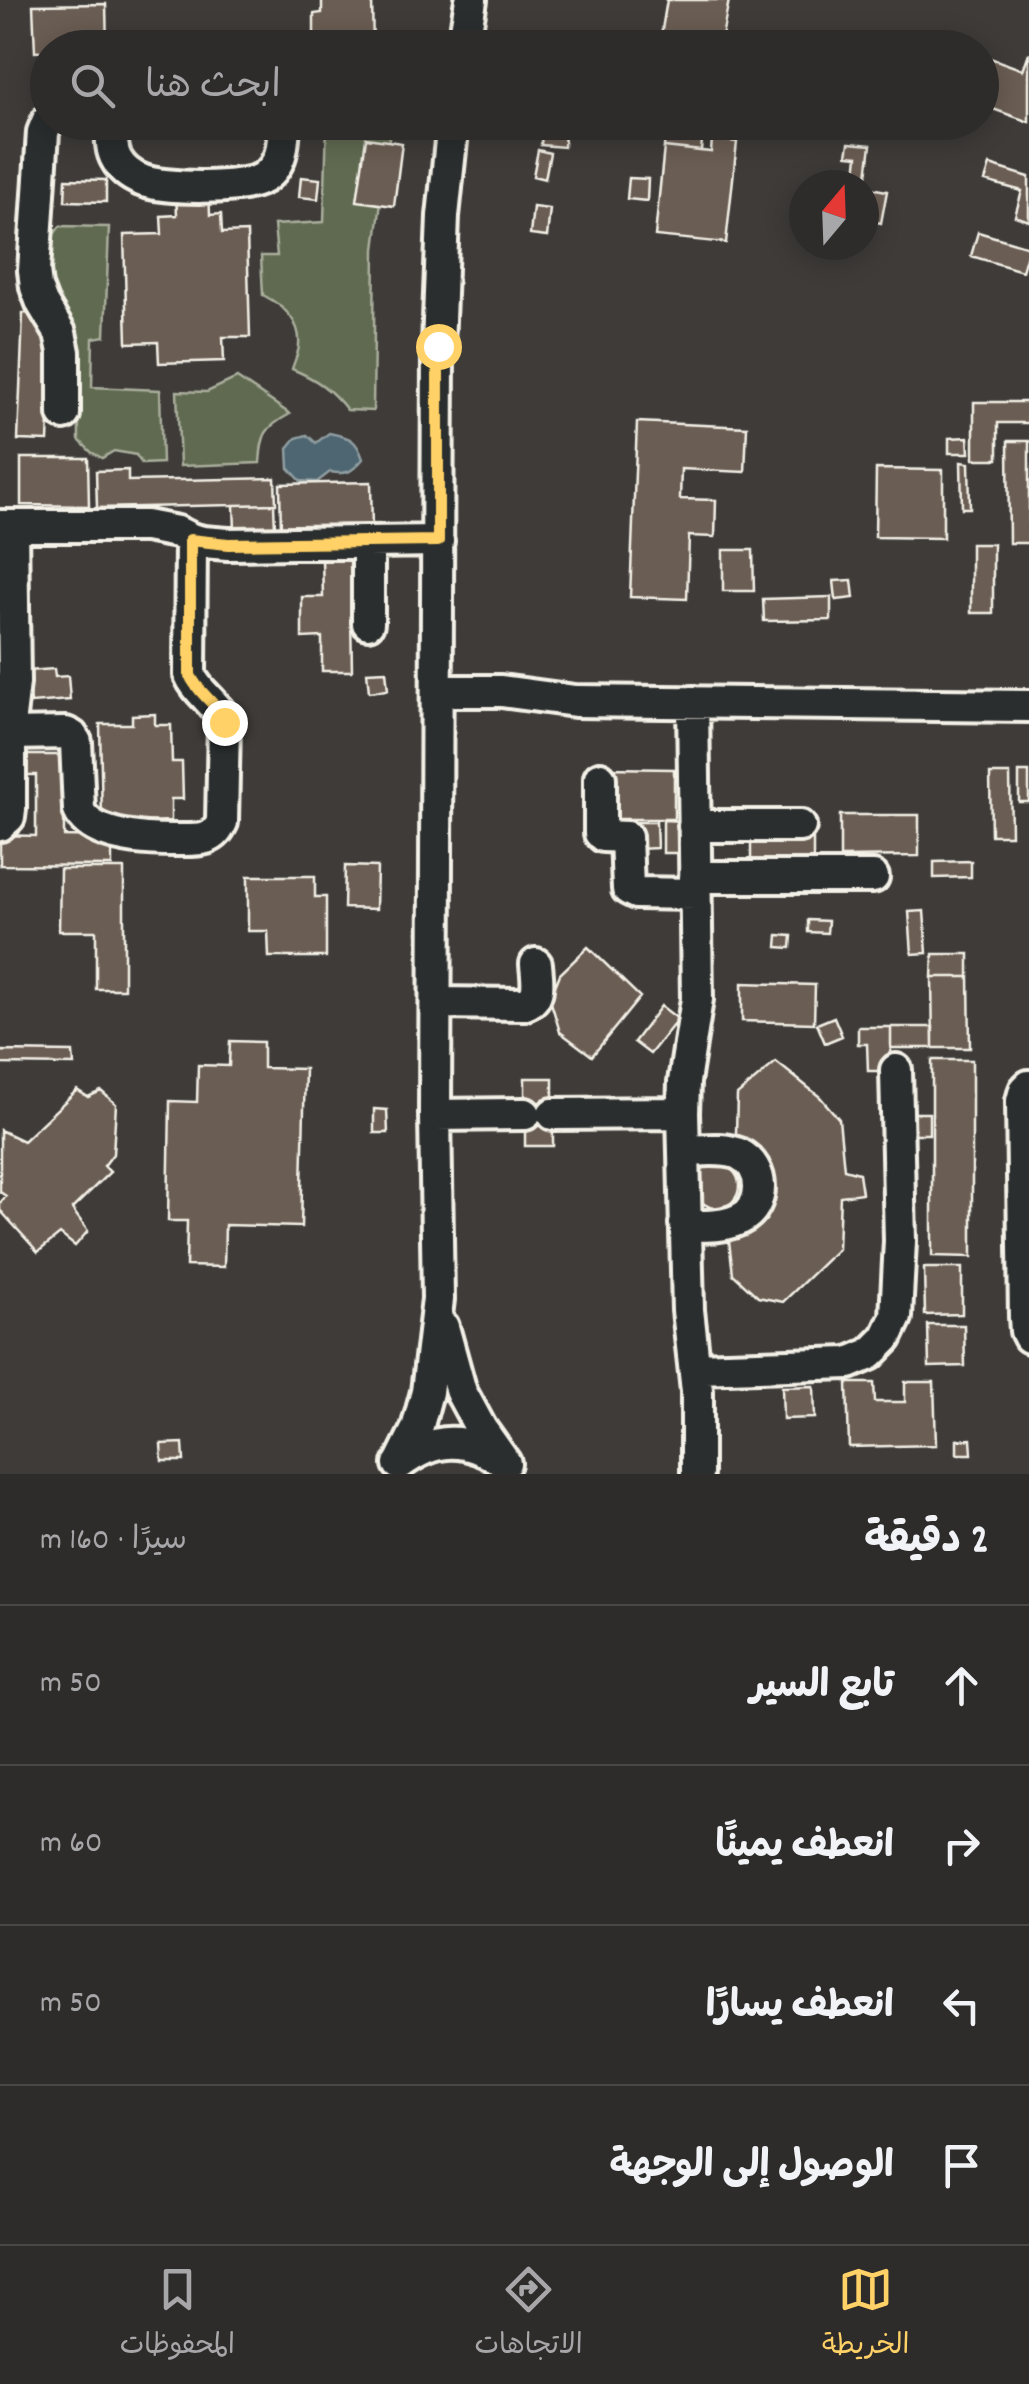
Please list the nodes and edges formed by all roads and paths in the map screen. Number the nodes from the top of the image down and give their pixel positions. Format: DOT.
graph roads {
  1 [pos="471,0"];
  2 [pos="466,30"];
  3 [pos="42,140"];
  4 [pos="112,140"];
  5 [pos="283,140"];
  6 [pos="451,140"];
  7 [pos="64,414"];
  8 [pos="6,526"];
  9 [pos="190,540"];
  10 [pos="438,541"];
  11 [pos="368,542"];
  12 [pos="368,623"];
  13 [pos="6,695"];
  14 [pos="438,702"];
  15 [pos="693,702"];
  16 [pos="1029,706"];
  17 [pos="10,734"];
  18 [pos="600,778"];
  19 [pos="0,825"];
  20 [pos="694,826"];
  21 [pos="800,826"];
  22 [pos="873,878"];
  23 [pos="695,886"];
  24 [pos="536,964"];
  25 [pos="436,1003"];
  26 [pos="896,1070"];
  27 [pos="1029,1086"];
  28 [pos="683,1113"];
  29 [pos="435,1114"];
  30 [pos="684,1152"];
  31 [pos="685,1224"];
  32 [pos="438,1299"];
  33 [pos="1029,1336"];
  34 [pos="695,1368"];
  35 [pos="514,1470"];
  36 [pos="393,1471"];
  37 [pos="698,1474"];
  1 -- 2 [label="street"];
  3 -- 7 [label="street"];
  4 -- 5 [label="street"];
  6 -- 10 [label="street"];
  8 -- 9 [label="street"];
  8 -- 13 [label="street"];
  9 -- 11 [label="street"];
  9 -- 17 [label="street"];
  10 -- 11 [label="street"];
  10 -- 14 [label="street"];
  11 -- 12 [label="street"];
  13 -- 17 [label="street"];
  14 -- 15 [label="street"];
  14 -- 25 [label="street"];
  15 -- 16 [label="street"];
  15 -- 20 [label="street"];
  17 -- 19 [label="street"];
  18 -- 23 [label="street"];
  20 -- 21 [label="street"];
  20 -- 23 [label="street"];
  22 -- 23 [label="street"];
  23 -- 28 [label="street"];
  24 -- 25 [label="street"];
  25 -- 29 [label="street"];
  26 -- 34 [label="street"];
  27 -- 33 [label="street"];
  28 -- 29 [label="street"];
  28 -- 30 [label="street"];
  29 -- 32 [label="street"];
  30 -- 31 [label="street"];
  30 -- 31 [label="street"];
  31 -- 34 [label="street"];
  32 -- 35 [label="street"];
  32 -- 36 [label="street"];
  34 -- 37 [label="street"];
  35 -- 36 [label="street"];
}
